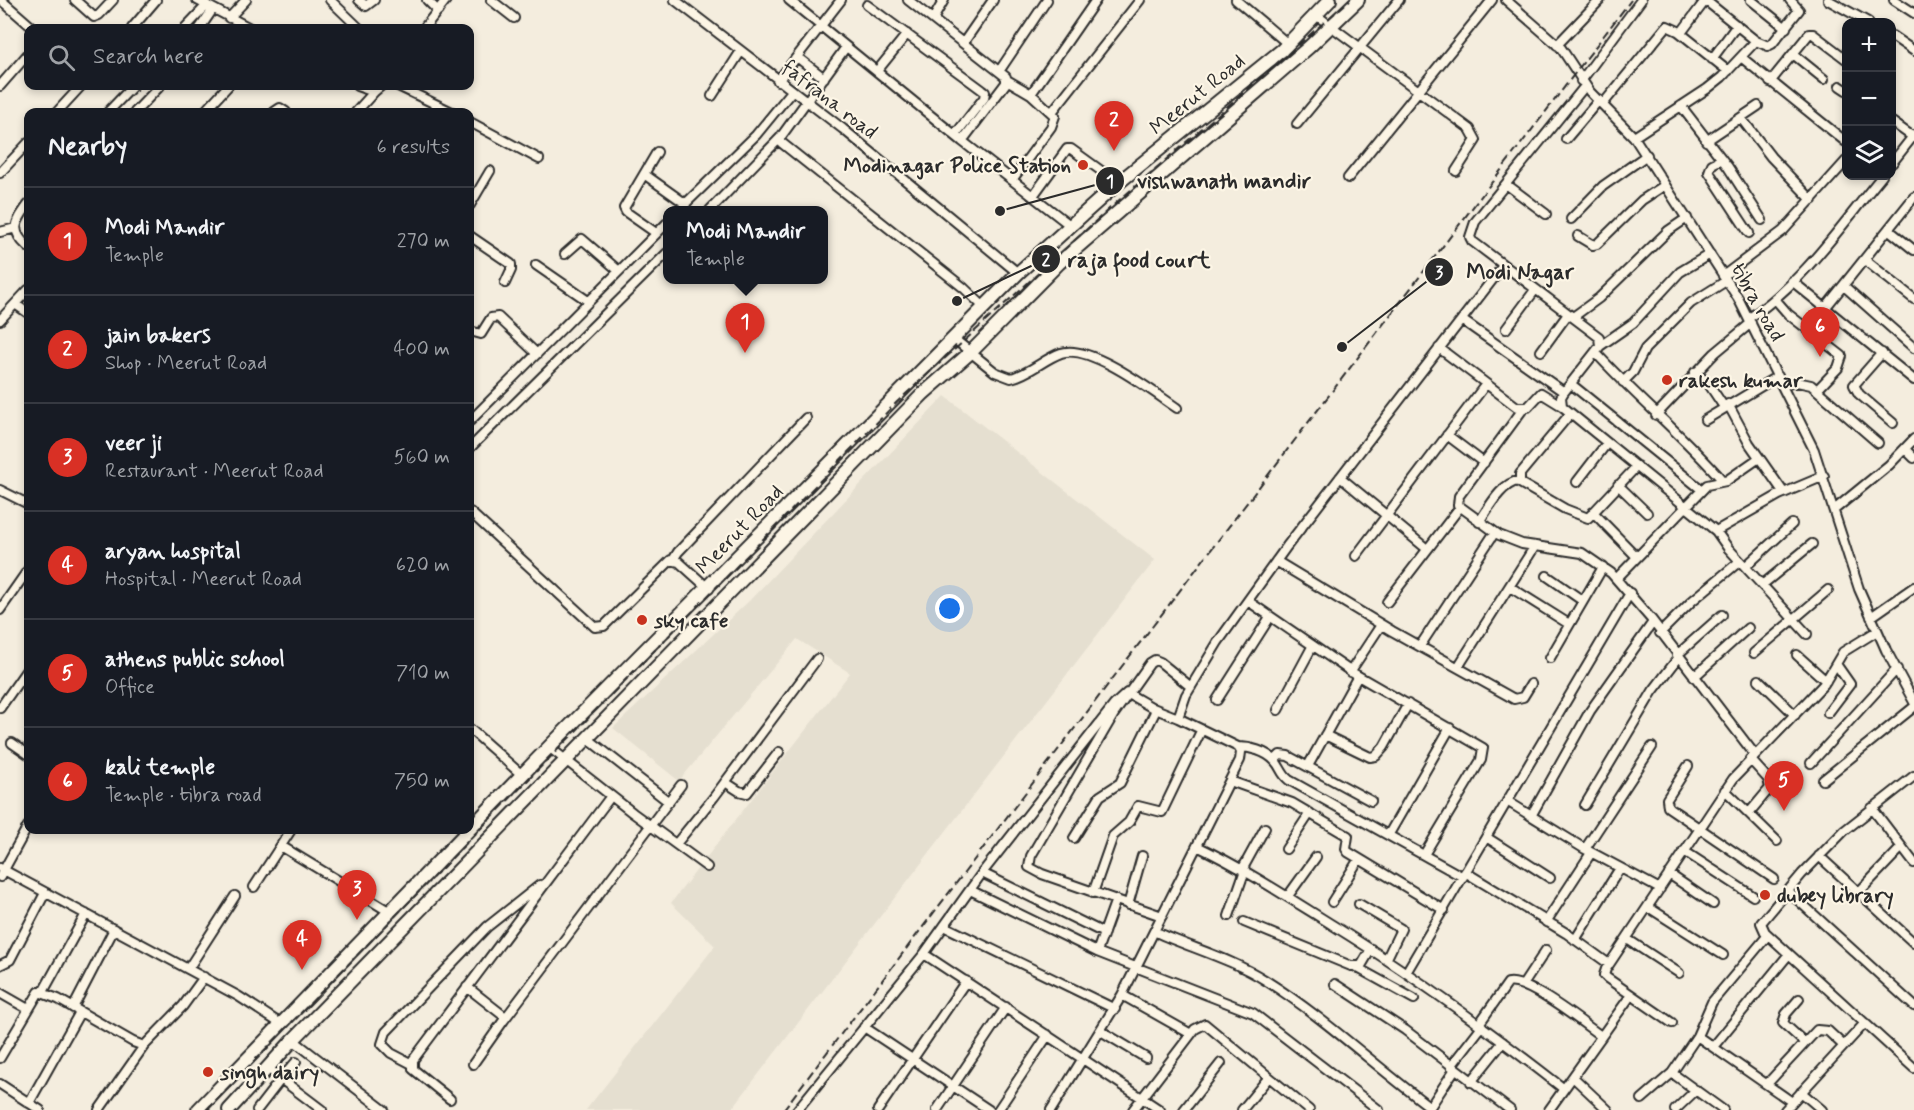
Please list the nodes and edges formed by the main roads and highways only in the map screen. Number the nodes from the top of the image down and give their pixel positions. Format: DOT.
graph roads {
  1 [pos="1330,0"];
  2 [pos="1358,0"];
  3 [pos="916,374"];
  4 [pos="931,387"];
  5 [pos="474,825"];
  6 [pos="465,834"];
  7 [pos="198,1110"];
  8 [pos="229,1110"];
  1 -- 3 [label="highway, Meerut Road"];
  2 -- 4 [label="highway, Meerut Road"];
  3 -- 4 [label="highway"];
  3 -- 5 [label="highway, Meerut Road"];
  4 -- 8 [label="highway, Meerut Road"];
  6 -- 7 [label="highway, Meerut Road"];
}
